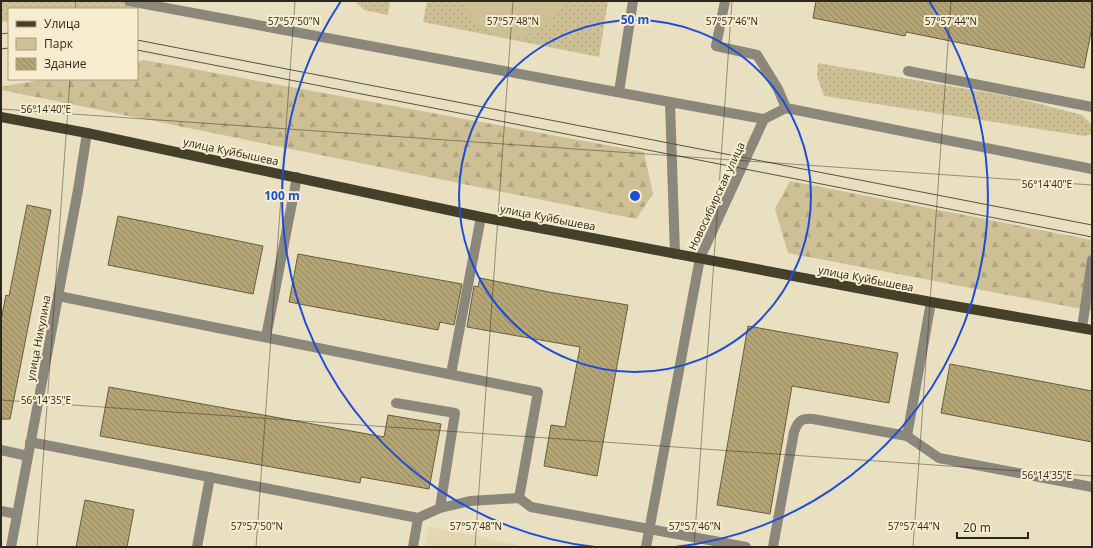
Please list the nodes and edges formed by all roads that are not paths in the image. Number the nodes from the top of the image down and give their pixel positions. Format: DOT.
graph roads {
  1 [pos="129,1"];
  2 [pos="633,1"];
  3 [pos="725,1"];
  4 [pos="908,71"];
  5 [pos="619,92"];
  6 [pos="670,102"];
  7 [pos="1092,107"];
  8 [pos="786,108"];
  9 [pos="1,116"];
  10 [pos="764,120"];
  11 [pos="88,133"];
  12 [pos="1092,169"];
  13 [pos="297,177"];
  14 [pos="481,217"];
  15 [pos="675,254"];
  16 [pos="700,258"];
  17 [pos="1092,260"];
  18 [pos="58,296"];
  19 [pos="931,302"];
  20 [pos="1087,329"];
  21 [pos="266,338"];
  22 [pos="451,374"];
  23 [pos="396,403"];
  24 [pos="907,436"];
  25 [pos="30,442"];
  26 [pos="1,450"];
  27 [pos="28,456"];
  28 [pos="210,477"];
  29 [pos="1092,487"];
  30 [pos="519,498"];
  31 [pos="440,508"];
  32 [pos="1,511"];
  33 [pos="17,514"];
  34 [pos="418,518"];
  35 [pos="650,530"];
  36 [pos="11,547"];
  37 [pos="196,547"];
  38 [pos="413,547"];
  39 [pos="646,547"];
  40 [pos="746,547"];
  41 [pos="773,547"];
  1 -- 5 [label="street"];
  2 -- 5 [label="street"];
  3 -- 8 [label="street"];
  4 -- 7 [label="street"];
  5 -- 6 [label="street"];
  6 -- 10 [label="street"];
  6 -- 15 [label="street"];
  8 -- 10 [label="street"];
  8 -- 12 [label="street"];
  9 -- 11 [label="main road, улица Куйбышева"];
  10 -- 16 [label="street, Новосибирская улица"];
  11 -- 13 [label="main road, улица Куйбышева"];
  11 -- 18 [label="street, улица Никулина"];
  13 -- 14 [label="main road, улица Куйбышева"];
  13 -- 21 [label="street"];
  14 -- 15 [label="main road, улица Куйбышева"];
  14 -- 22 [label="street"];
  15 -- 16 [label="main road, улица Куйбышева"];
  16 -- 19 [label="main road, улица Куйбышева"];
  16 -- 35 [label="street, Новосибирская улица"];
  17 -- 20 [label="street"];
  18 -- 21 [label="street"];
  18 -- 25 [label="street, улица Никулина"];
  19 -- 20 [label="main road, улица Куйбышева"];
  19 -- 24 [label="street"];
  21 -- 22 [label="street"];
  22 -- 30 [label="street"];
  23 -- 31 [label="street"];
  24 -- 29 [label="street"];
  24 -- 41 [label="street"];
  25 -- 27 [label="street, улица Никулина"];
  25 -- 28 [label="street"];
  26 -- 27 [label="street"];
  27 -- 33 [label="street, улица Никулина"];
  28 -- 34 [label="street"];
  28 -- 37 [label="street"];
  30 -- 31 [label="street"];
  30 -- 35 [label="street"];
  31 -- 34 [label="street"];
  32 -- 33 [label="street"];
  33 -- 36 [label="street, улица Никулина"];
  34 -- 38 [label="street"];
  35 -- 39 [label="street, Новосибирская улица"];
  35 -- 40 [label="street"];
}
